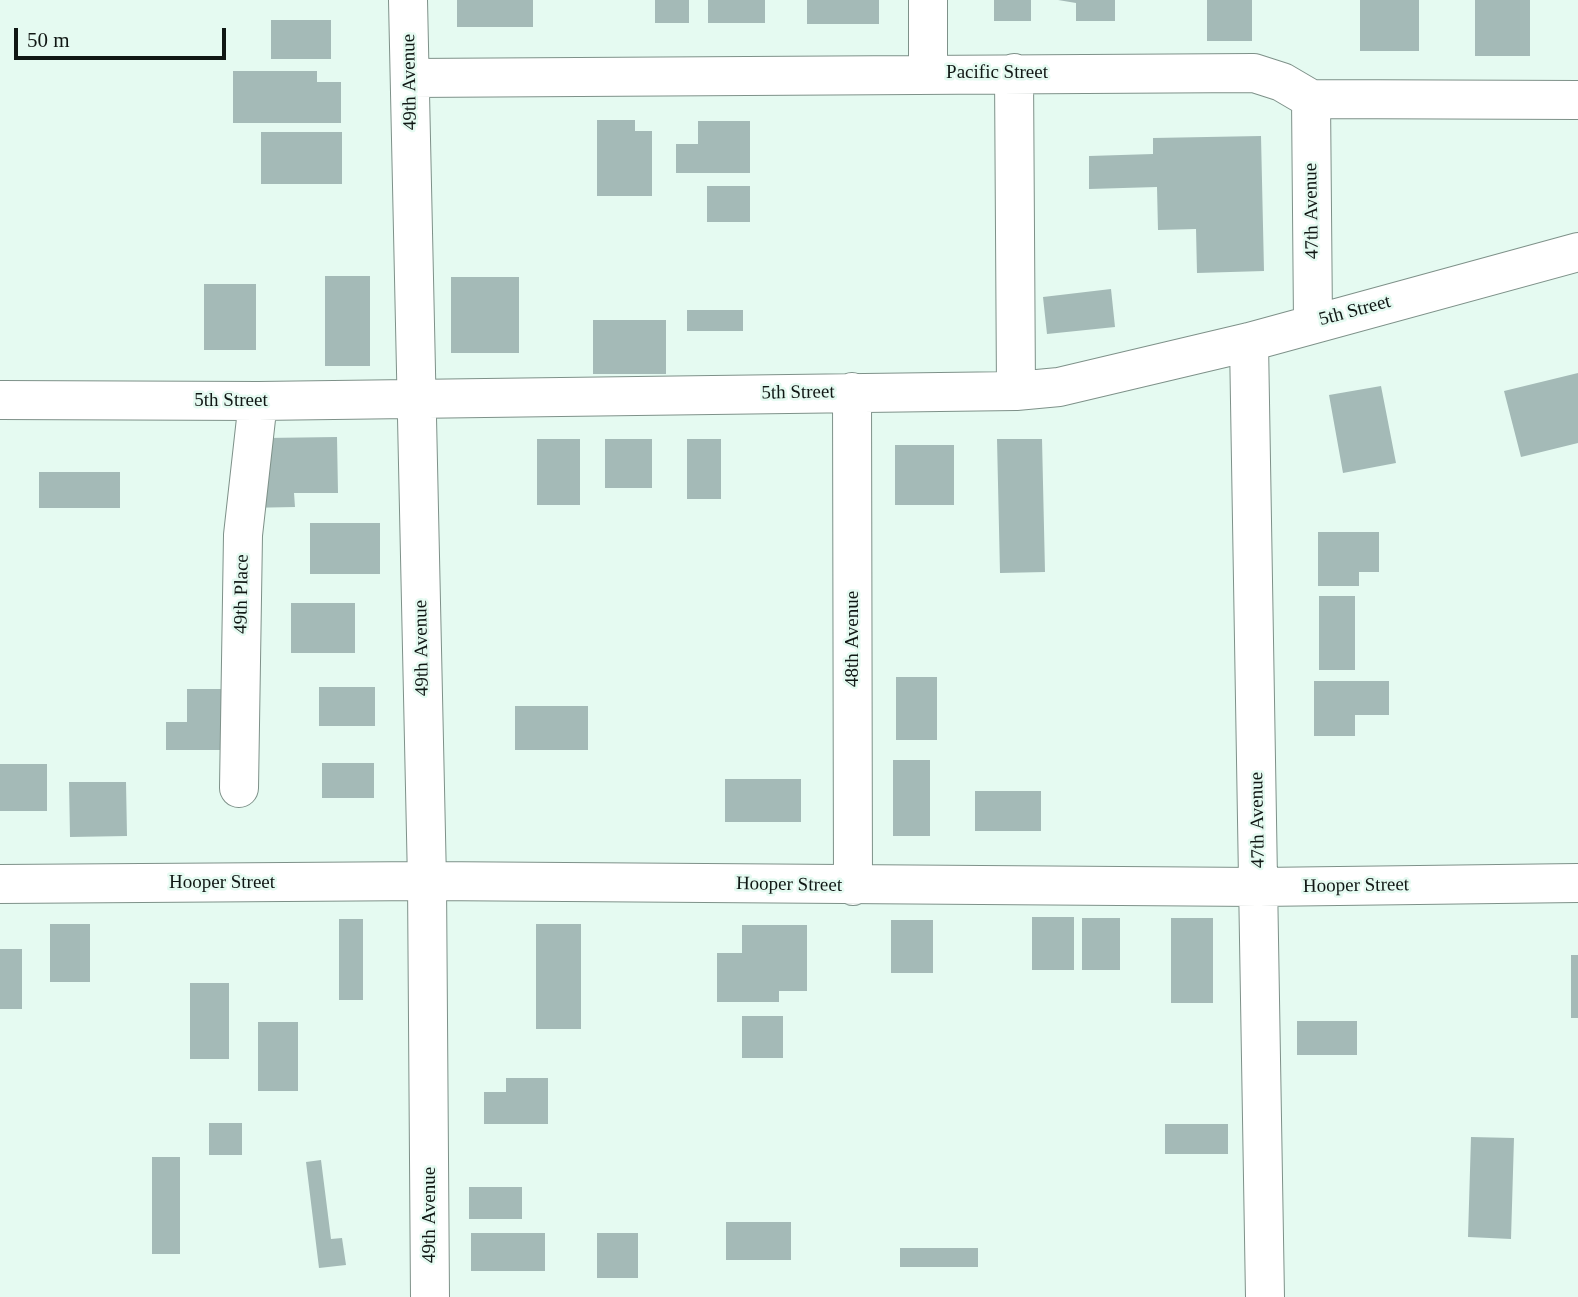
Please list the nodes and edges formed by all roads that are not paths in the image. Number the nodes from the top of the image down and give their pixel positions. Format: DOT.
graph roads {
  1 [pos="408,0"];
  2 [pos="928,0"];
  3 [pos="928,72"];
  4 [pos="1014,73"];
  5 [pos="410,78"];
  6 [pos="1311,99"];
  7 [pos="1578,100"];
  8 [pos="1578,252"];
  9 [pos="1313,323"];
  10 [pos="1249,342"];
  11 [pos="1016,391"];
  12 [pos="852,392"];
  13 [pos="417,397"];
  14 [pos="0,400"];
  15 [pos="258,401"];
  16 [pos="239,788"];
  17 [pos="427,881"];
  18 [pos="1578,883"];
  19 [pos="0,884"];
  20 [pos="853,886"];
  21 [pos="1259,887"];
  22 [pos="430,1297"];
  23 [pos="1265,1297"];
  1 -- 5 [label="street, 49th Avenue"];
  2 -- 3 [label="street"];
  3 -- 4 [label="street, Pacific Street"];
  3 -- 5 [label="street, Pacific Street"];
  4 -- 6 [label="street, Pacific Street"];
  4 -- 11 [label="street"];
  5 -- 13 [label="street, 49th Avenue"];
  6 -- 7 [label="street, Pacific Street"];
  6 -- 9 [label="street, 47th Avenue"];
  8 -- 9 [label="street, 5th Street"];
  9 -- 10 [label="street, 5th Street"];
  10 -- 11 [label="street, 5th Street"];
  10 -- 21 [label="street, 47th Avenue"];
  11 -- 12 [label="street, 5th Street"];
  12 -- 13 [label="street, 5th Street"];
  12 -- 20 [label="street, 48th Avenue"];
  13 -- 15 [label="street, 5th Street"];
  13 -- 17 [label="street, 49th Avenue"];
  14 -- 15 [label="street, 5th Street"];
  15 -- 16 [label="street, 49th Place"];
  17 -- 19 [label="street, Hooper Street"];
  17 -- 20 [label="street, Hooper Street"];
  17 -- 22 [label="street, 49th Avenue"];
  18 -- 21 [label="street, Hooper Street"];
  20 -- 21 [label="street, Hooper Street"];
  21 -- 23 [label="street, 47th Avenue"];
}
